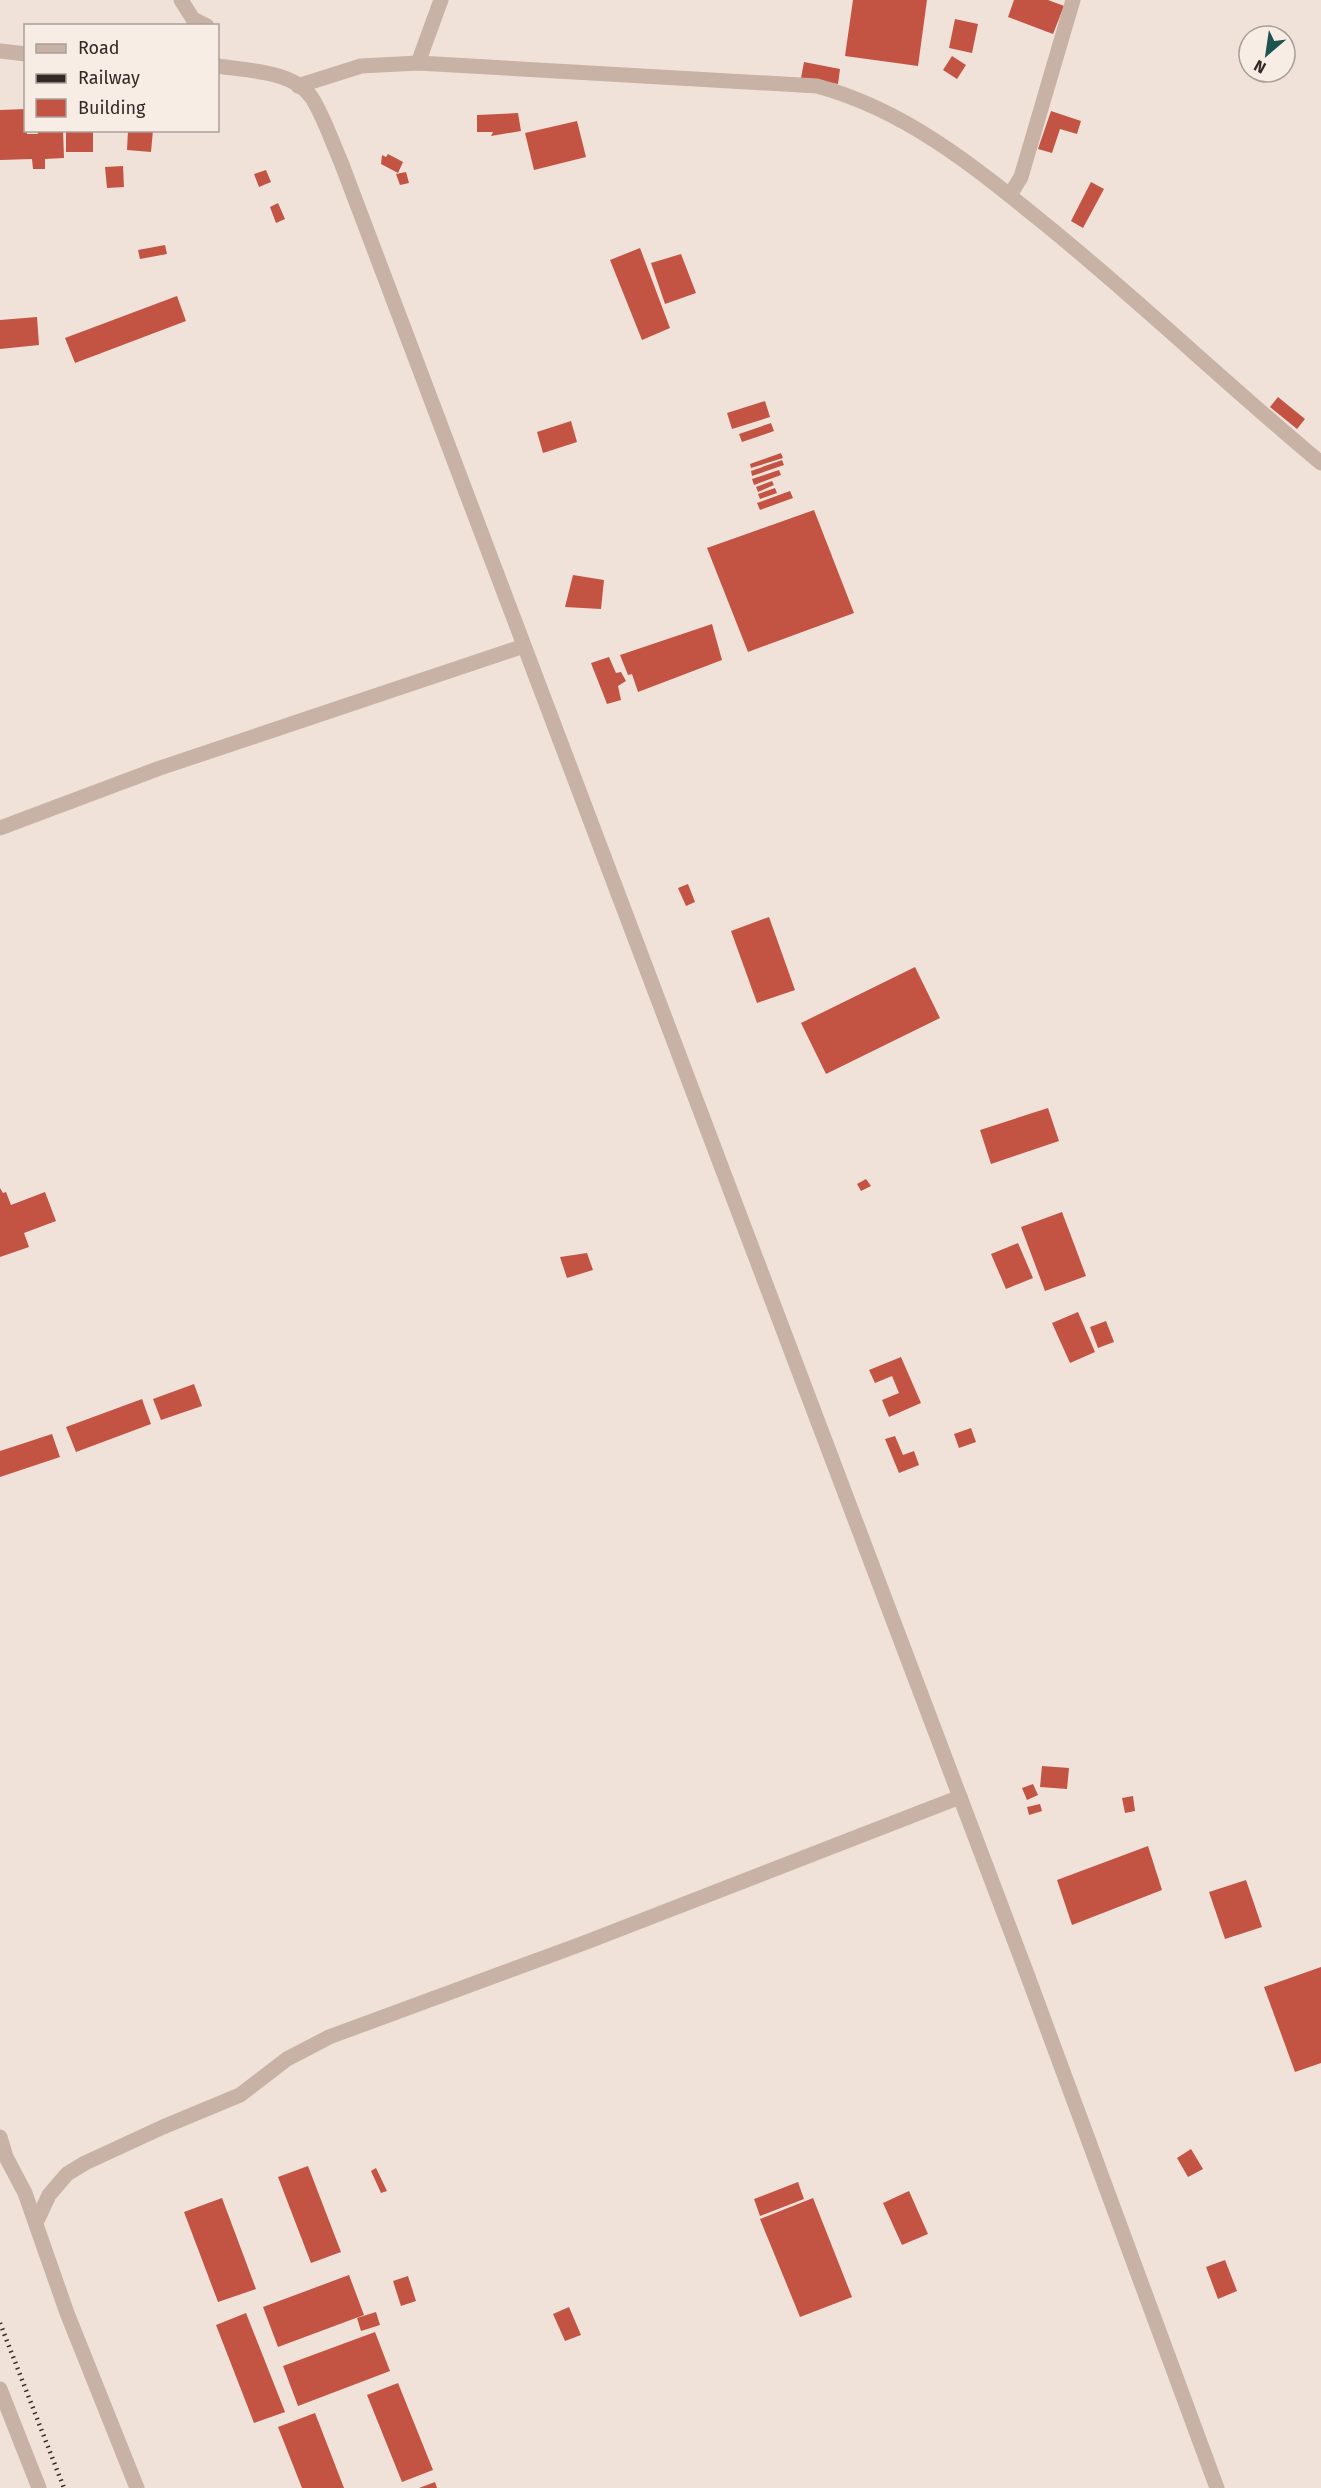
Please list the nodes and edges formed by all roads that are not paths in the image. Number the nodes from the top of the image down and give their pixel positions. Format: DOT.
graph roads {
  1 [pos="181,0"];
  2 [pos="441,0"];
  3 [pos="1073,0"];
  4 [pos="203,24"];
  5 [pos="0,51"];
  6 [pos="24,54"];
  7 [pos="418,63"];
  8 [pos="219,66"];
  9 [pos="291,85"];
  10 [pos="1010,195"];
  11 [pos="1321,463"];
  12 [pos="525,646"];
  13 [pos="0,828"];
  14 [pos="960,1797"];
  15 [pos="0,2137"];
  16 [pos="36,2223"];
  17 [pos="0,2389"];
  18 [pos="39,2488"];
  19 [pos="137,2488"];
  20 [pos="1217,2488"];
  1 -- 4 [label="street"];
  2 -- 7 [label="street"];
  3 -- 10 [label="street"];
  5 -- 6 [label="street"];
  7 -- 9 [label="street"];
  7 -- 10 [label="street"];
  8 -- 9 [label="street"];
  9 -- 12 [label="street"];
  10 -- 11 [label="street"];
  12 -- 13 [label="street"];
  12 -- 14 [label="street"];
  14 -- 16 [label="street"];
  14 -- 20 [label="street"];
  15 -- 16 [label="street"];
  16 -- 19 [label="street"];
  17 -- 18 [label="street"];
}
